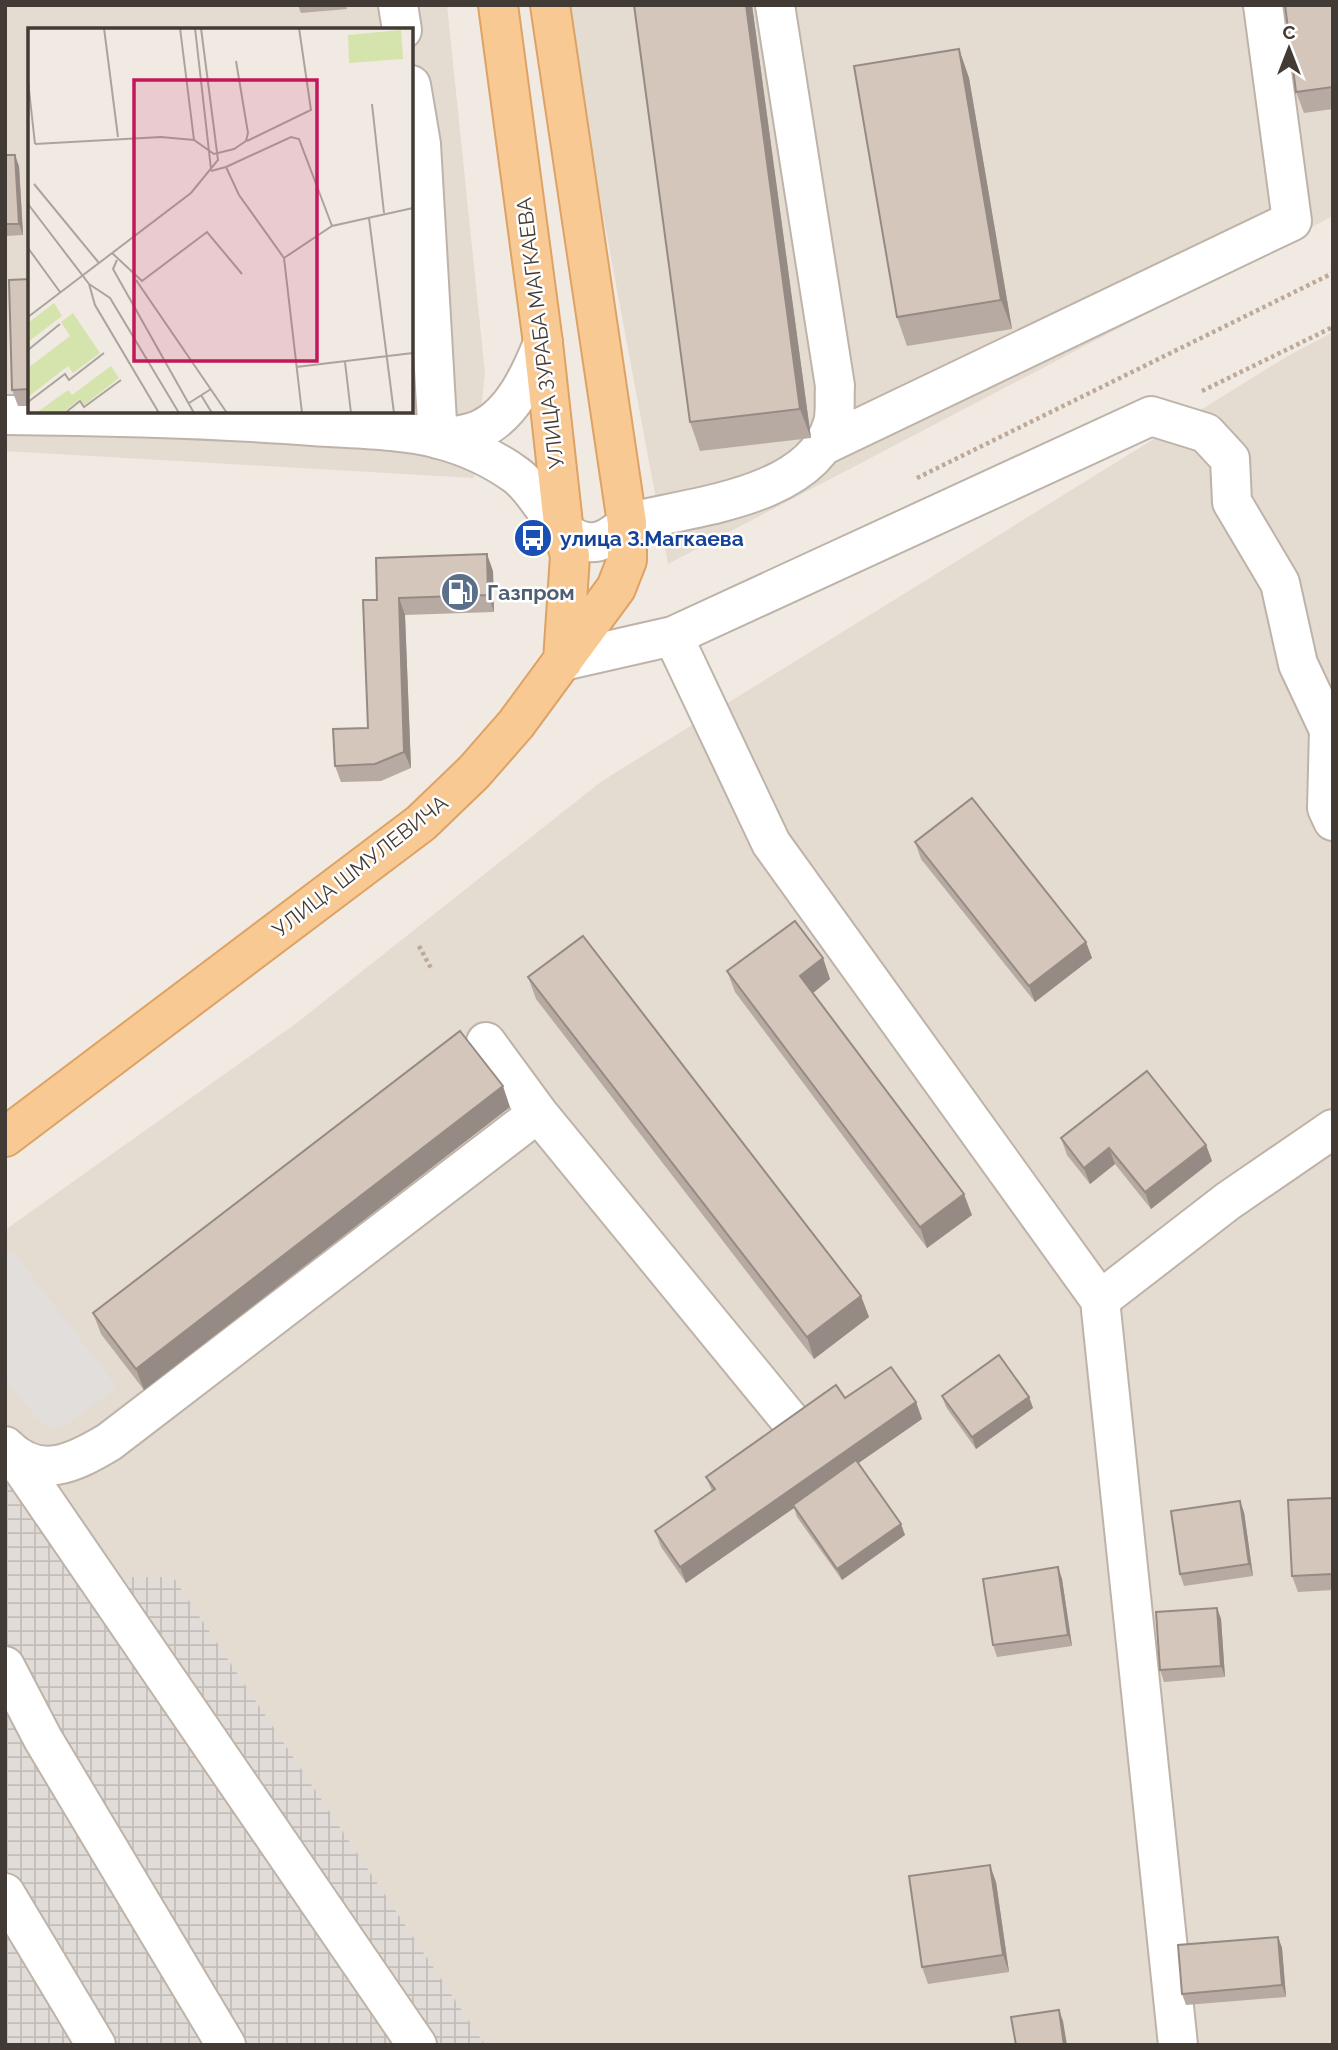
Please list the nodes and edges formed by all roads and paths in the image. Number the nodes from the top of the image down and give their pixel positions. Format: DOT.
graph roads {
  1 [pos="398,5"];
  2 [pos="498,5"];
  3 [pos="550,5"];
  4 [pos="775,5"];
  5 [pos="1263,5"];
  6 [pos="402,28"];
  7 [pos="413,97"];
  8 [pos="1333,273"];
  9 [pos="1333,327"];
  10 [pos="544,342"];
  11 [pos="5,415"];
  12 [pos="1151,416"];
  13 [pos="439,439"];
  14 [pos="822,446"];
  15 [pos="908,482"];
  16 [pos="627,523"];
  17 [pos="564,533"];
  18 [pos="673,636"];
  19 [pos="563,661"];
  20 [pos="1333,821"];
  21 [pos="419,946"];
  22 [pos="432,970"];
  23 [pos="486,1042"];
  24 [pos="538,1113"];
  25 [pos="1333,1129"];
  26 [pos="5,1137"];
  27 [pos="1100,1300"];
  28 [pos="789,1419"];
  29 [pos="9,1451"];
  30 [pos="5,1666"];
  31 [pos="5,1893"];
  32 [pos="96,2045"];
  33 [pos="226,2045"];
  34 [pos="417,2045"];
  35 [pos="1178,2045"];
  1 -- 6 [label="street"];
  2 -- 10 [label="main road, УЛИЦА ЗУРАБА МАГКАЕВА"];
  3 -- 16 [label="main road"];
  4 -- 14 [label="street"];
  5 -- 14 [label="street"];
  7 -- 13 [label="street"];
  8 -- 15 [label="path"];
  9 -- 12 [label="path"];
  10 -- 13 [label="street"];
  10 -- 17 [label="main road, УЛИЦА ЗУРАБА МАГКАЕВА"];
  11 -- 13 [label="street"];
  12 -- 18 [label="street"];
  12 -- 20 [label="street"];
  13 -- 17 [label="street"];
  14 -- 16 [label="street"];
  16 -- 17 [label="street"];
  16 -- 19 [label="main road, УЛИЦА ШМУЛЕВИЧА"];
  17 -- 19 [label="main road, УЛИЦА ЗУРАБА МАГКАЕВА"];
  18 -- 19 [label="street"];
  18 -- 27 [label="street"];
  19 -- 26 [label="main road, УЛИЦА ШМУЛЕВИЧА"];
  21 -- 22 [label="path"];
  23 -- 24 [label="street"];
  24 -- 28 [label="street"];
  24 -- 29 [label="street"];
  25 -- 27 [label="street"];
  27 -- 35 [label="street"];
  29 -- 34 [label="street"];
  30 -- 33 [label="street"];
  31 -- 32 [label="street"];
}
